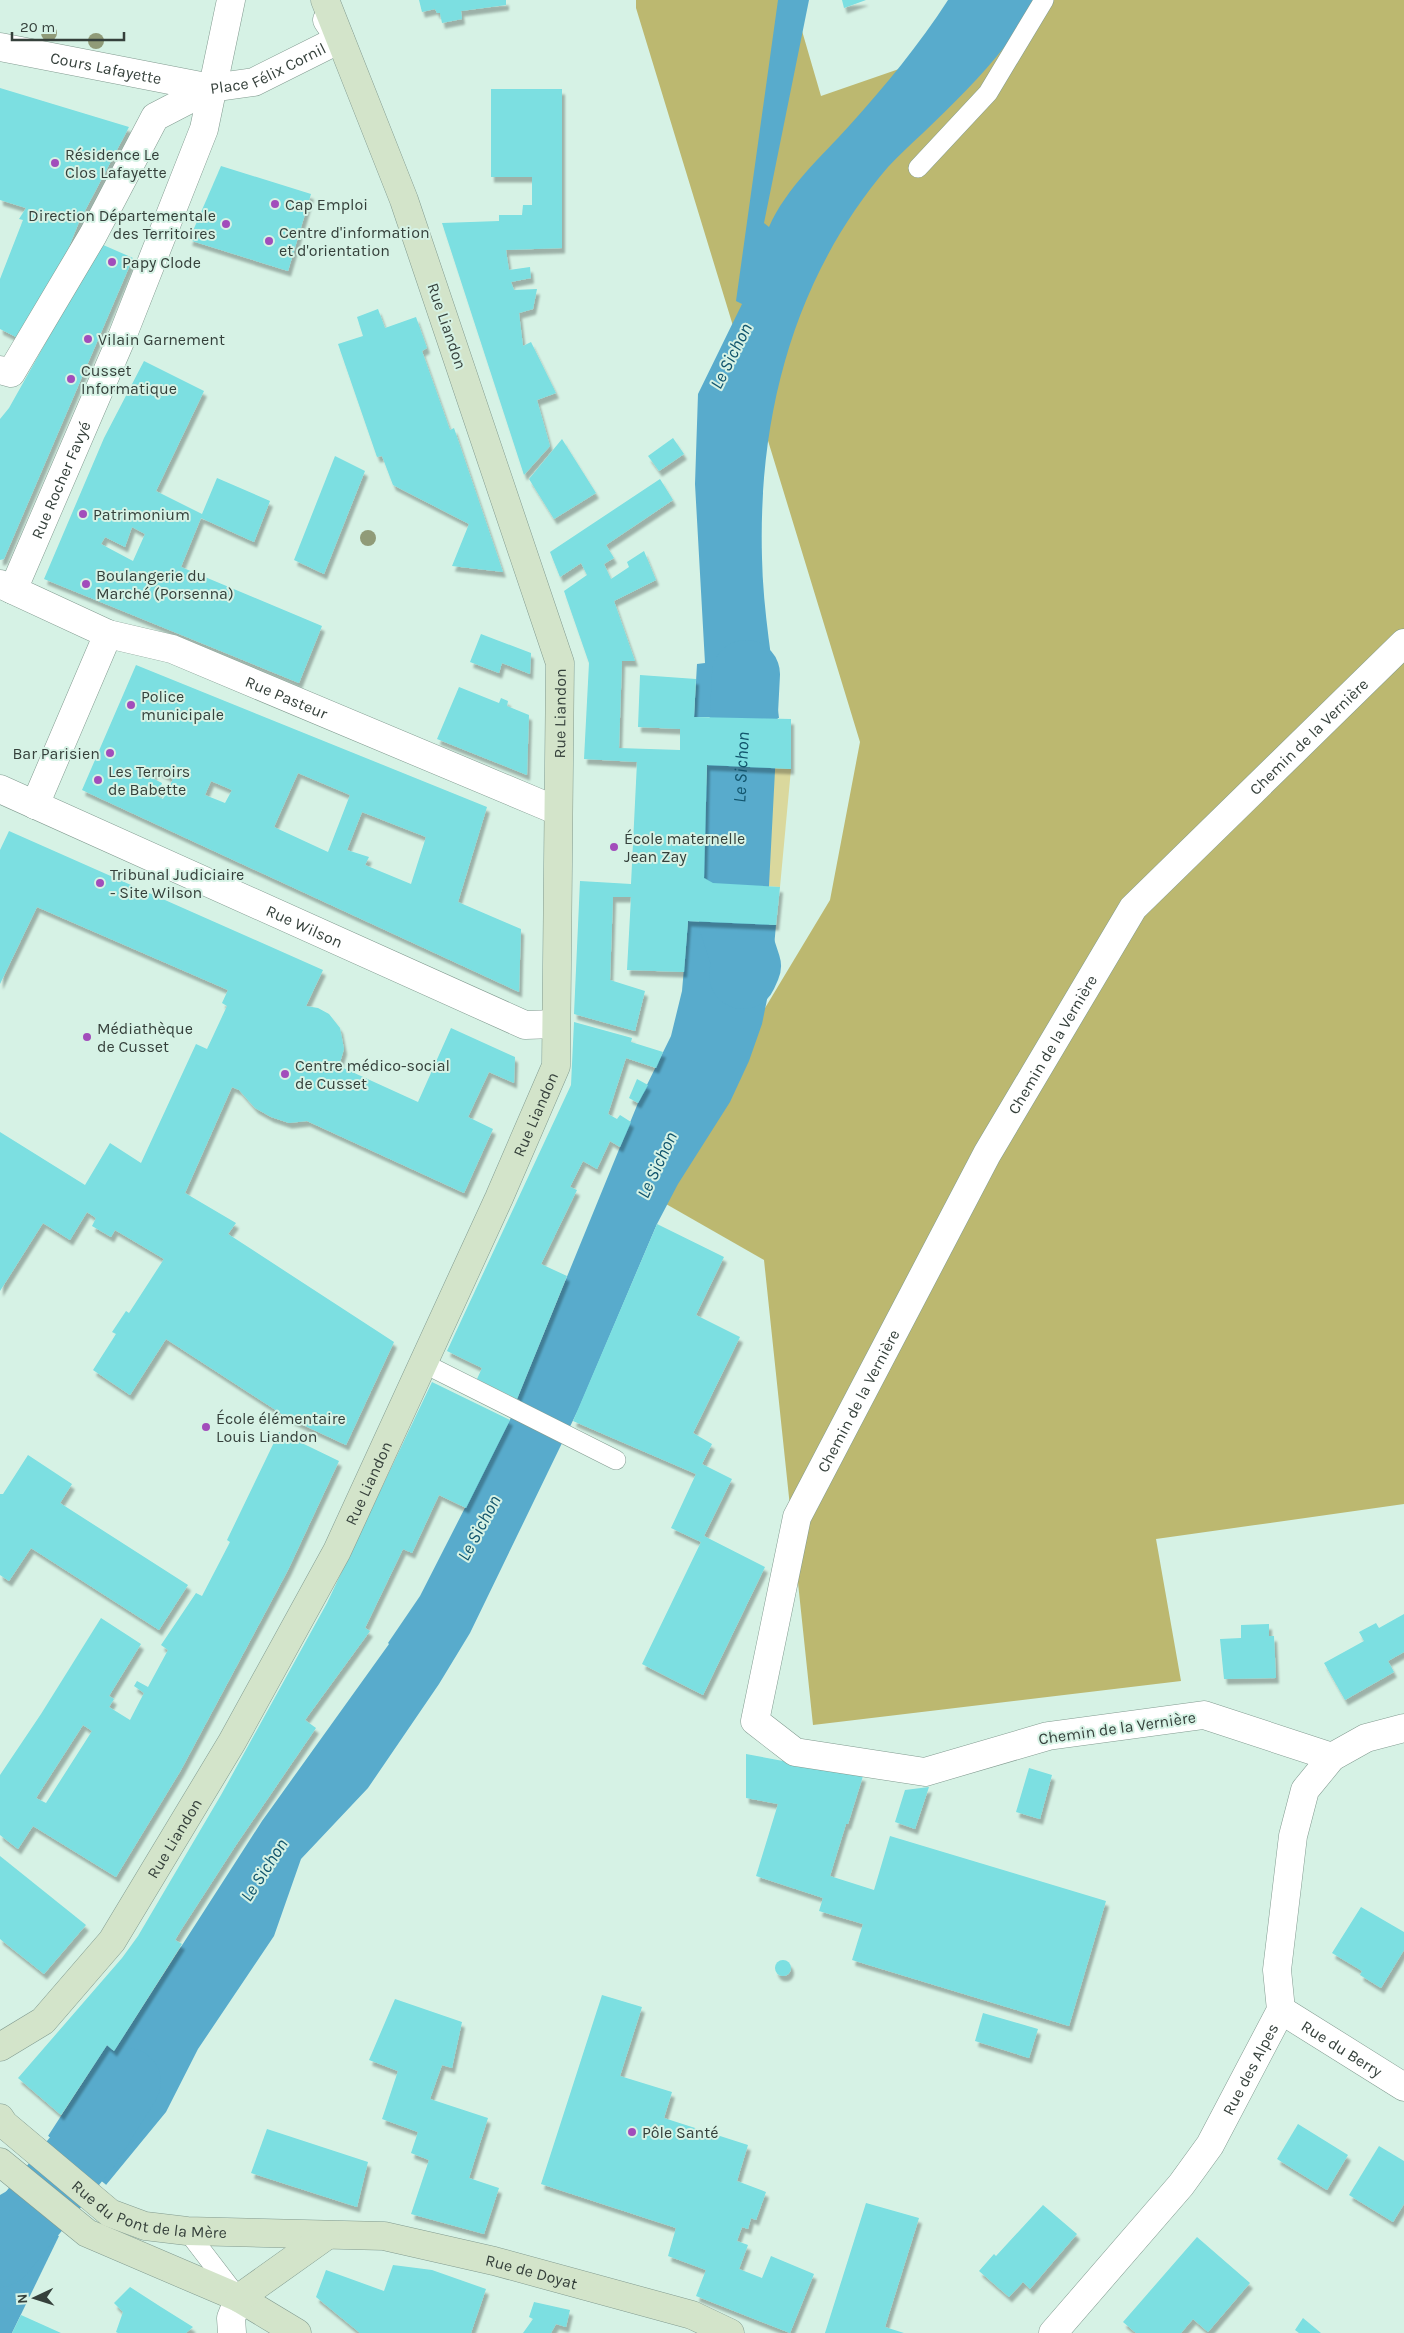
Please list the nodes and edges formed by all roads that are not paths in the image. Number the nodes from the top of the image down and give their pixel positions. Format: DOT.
graph roads {
  1 [pos="231,0"];
  2 [pos="313,0"];
  3 [pos="325,0"];
  4 [pos="1044,0"];
  5 [pos="340,39"];
  6 [pos="0,48"];
  7 [pos="212,88"];
  8 [pos="918,168"];
  9 [pos="0,370"];
  10 [pos="6,587"];
  11 [pos="108,634"];
  12 [pos="1404,643"];
  13 [pos="0,789"];
  14 [pos="35,805"];
  15 [pos="558,811"];
  16 [pos="556,1024"];
  17 [pos="423,1363"];
  18 [pos="616,1460"];
  19 [pos="1404,1728"];
  20 [pos="1332,1757"];
  21 [pos="1281,2010"];
  22 [pos="0,2047"];
  23 [pos="1404,2087"];
  24 [pos="2,2121"];
  25 [pos="0,2162"];
  26 [pos="186,2231"];
  27 [pos="326,2236"];
  28 [pos="239,2298"];
  29 [pos="232,2333"];
  30 [pos="297,2333"];
  31 [pos="730,2333"];
  32 [pos="1053,2333"];
  1 -- 7 [label="street, Place Félix Cornil"];
  2 -- 5 [label="street"];
  3 -- 5 [label="main road, Place Félix Cornil"];
  4 -- 8 [label="lane"];
  5 -- 7 [label="street, Place Félix Cornil"];
  5 -- 15 [label="main road, Rue Liandon"];
  6 -- 7 [label="street, Cours Lafayette"];
  7 -- 9 [label="street"];
  7 -- 10 [label="street, Rue Rocher Favyé"];
  10 -- 11 [label="street, Rue Pasteur"];
  11 -- 14 [label="street"];
  11 -- 15 [label="street, Rue Pasteur"];
  12 -- 20 [label="street, Chemin de la Vernière"];
  13 -- 14 [label="street, Rue Wilson"];
  14 -- 16 [label="street, Rue Wilson"];
  15 -- 16 [label="main road, Rue Liandon"];
  16 -- 17 [label="main road, Rue Liandon"];
  17 -- 18 [label="lane"];
  17 -- 22 [label="main road, Rue Liandon"];
  19 -- 20 [label="street"];
  20 -- 21 [label="street, Rue des Alpes"];
  21 -- 23 [label="street, Rue du Berry"];
  21 -- 32 [label="street, Rue des Alpes"];
  24 -- 26 [label="main road, Rue du Pont de la Mère"];
  25 -- 28 [label="main road, Rue du Pont de la Mère"];
  26 -- 27 [label="main road, Rue du Pont de la Mère"];
  26 -- 28 [label="lane"];
  27 -- 28 [label="main road"];
  27 -- 31 [label="main road, Rue de Doyat"];
  28 -- 29 [label="street"];
  28 -- 30 [label="main road, Rue du Pont de la Mère"];
}
